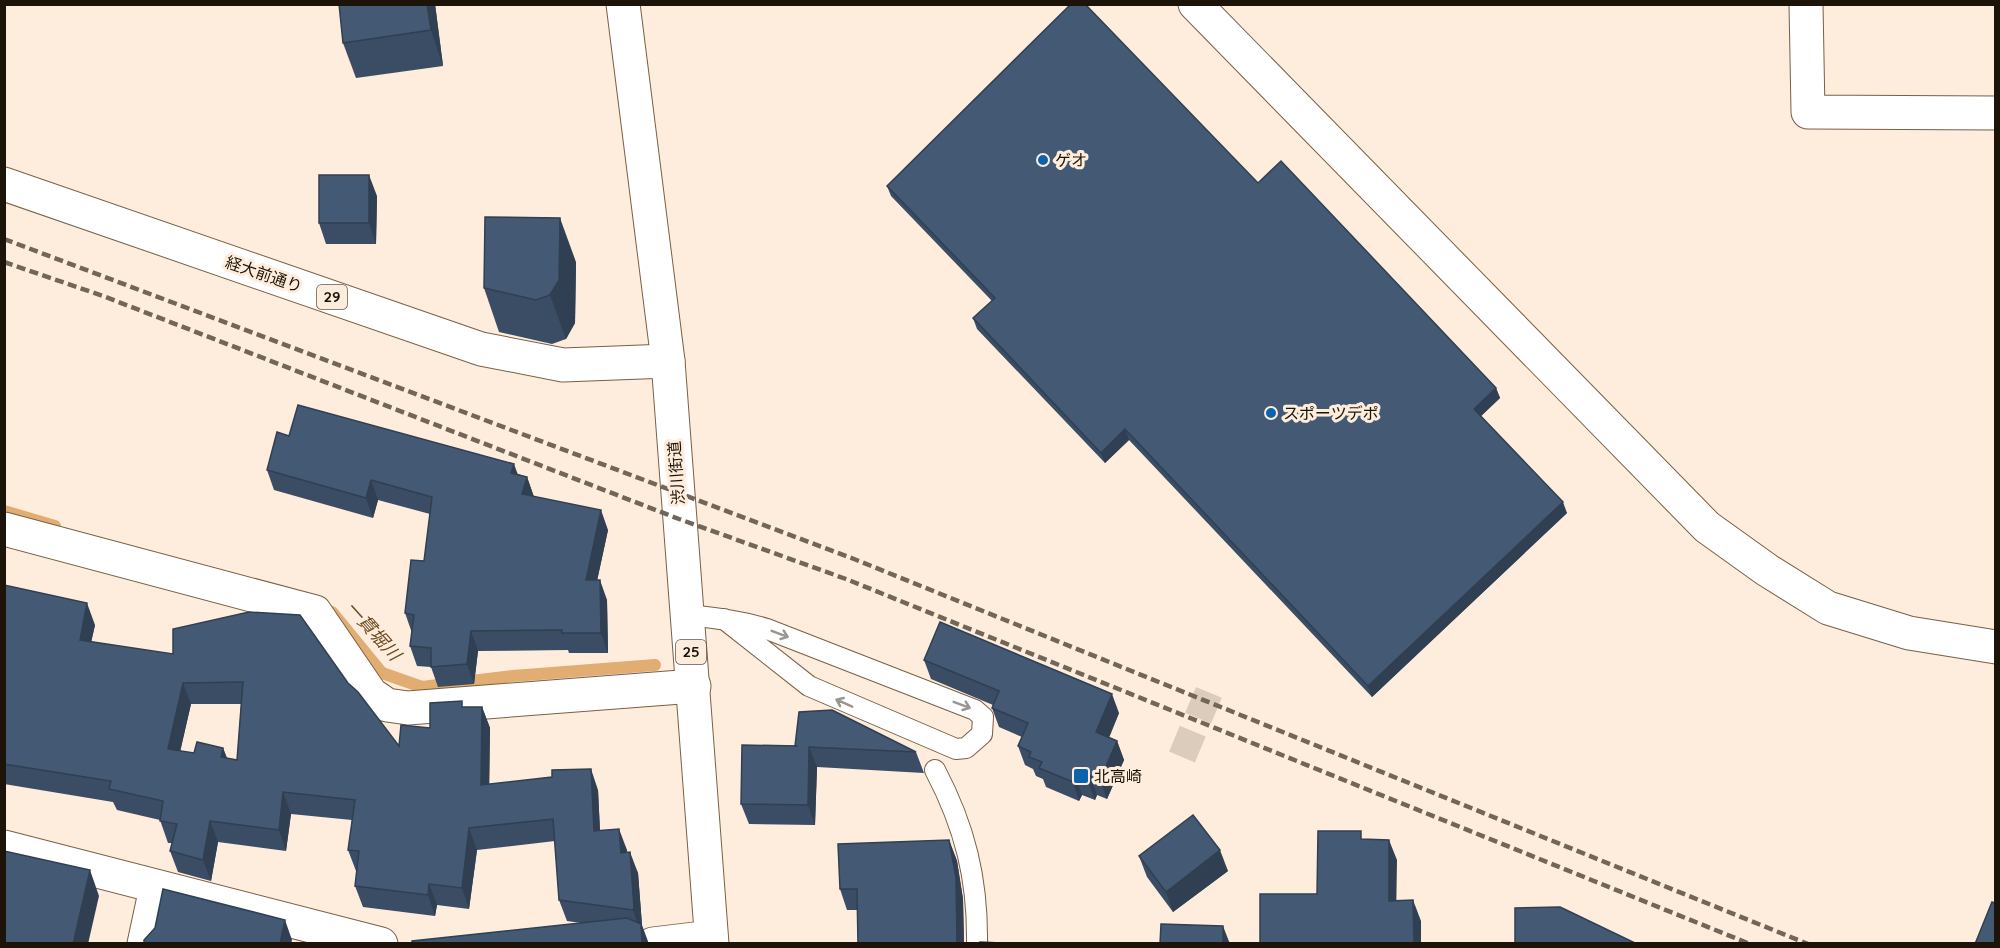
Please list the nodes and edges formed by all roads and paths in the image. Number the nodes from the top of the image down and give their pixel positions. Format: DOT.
graph roads {
  1 [pos="623,4"];
  2 [pos="1195,4"];
  3 [pos="1806,4"];
  4 [pos="1995,112"];
  5 [pos="4,184"];
  6 [pos="668,361"];
  7 [pos="4,529"];
  8 [pos="689,615"];
  9 [pos="724,619"];
  10 [pos="1995,647"];
  11 [pos="694,686"];
  12 [pos="935,770"];
  13 [pos="4,847"];
  14 [pos="156,888"];
  15 [pos="306,934"];
  16 [pos="712,940"];
  17 [pos="144,944"];
  18 [pos="381,944"];
  19 [pos="653,944"];
  20 [pos="977,944"];
  1 -- 6 [label="street, 渋川街道 / 25"];
  2 -- 10 [label="street"];
  3 -- 4 [label="street"];
  5 -- 6 [label="street, 経大前通り / 29"];
  6 -- 8 [label="street, 渋川街道 / 25"];
  7 -- 11 [label="street"];
  8 -- 9 [label="lane"];
  8 -- 11 [label="street, 渋川街道 / 25"];
  9 -- 9 [label="lane, one-way"];
  11 -- 16 [label="street, 渋川街道 / 25"];
  12 -- 20 [label="lane"];
  13 -- 14 [label="street"];
  14 -- 15 [label="street"];
  14 -- 17 [label="street"];
  15 -- 18 [label="street"];
  16 -- 19 [label="street"];
}
